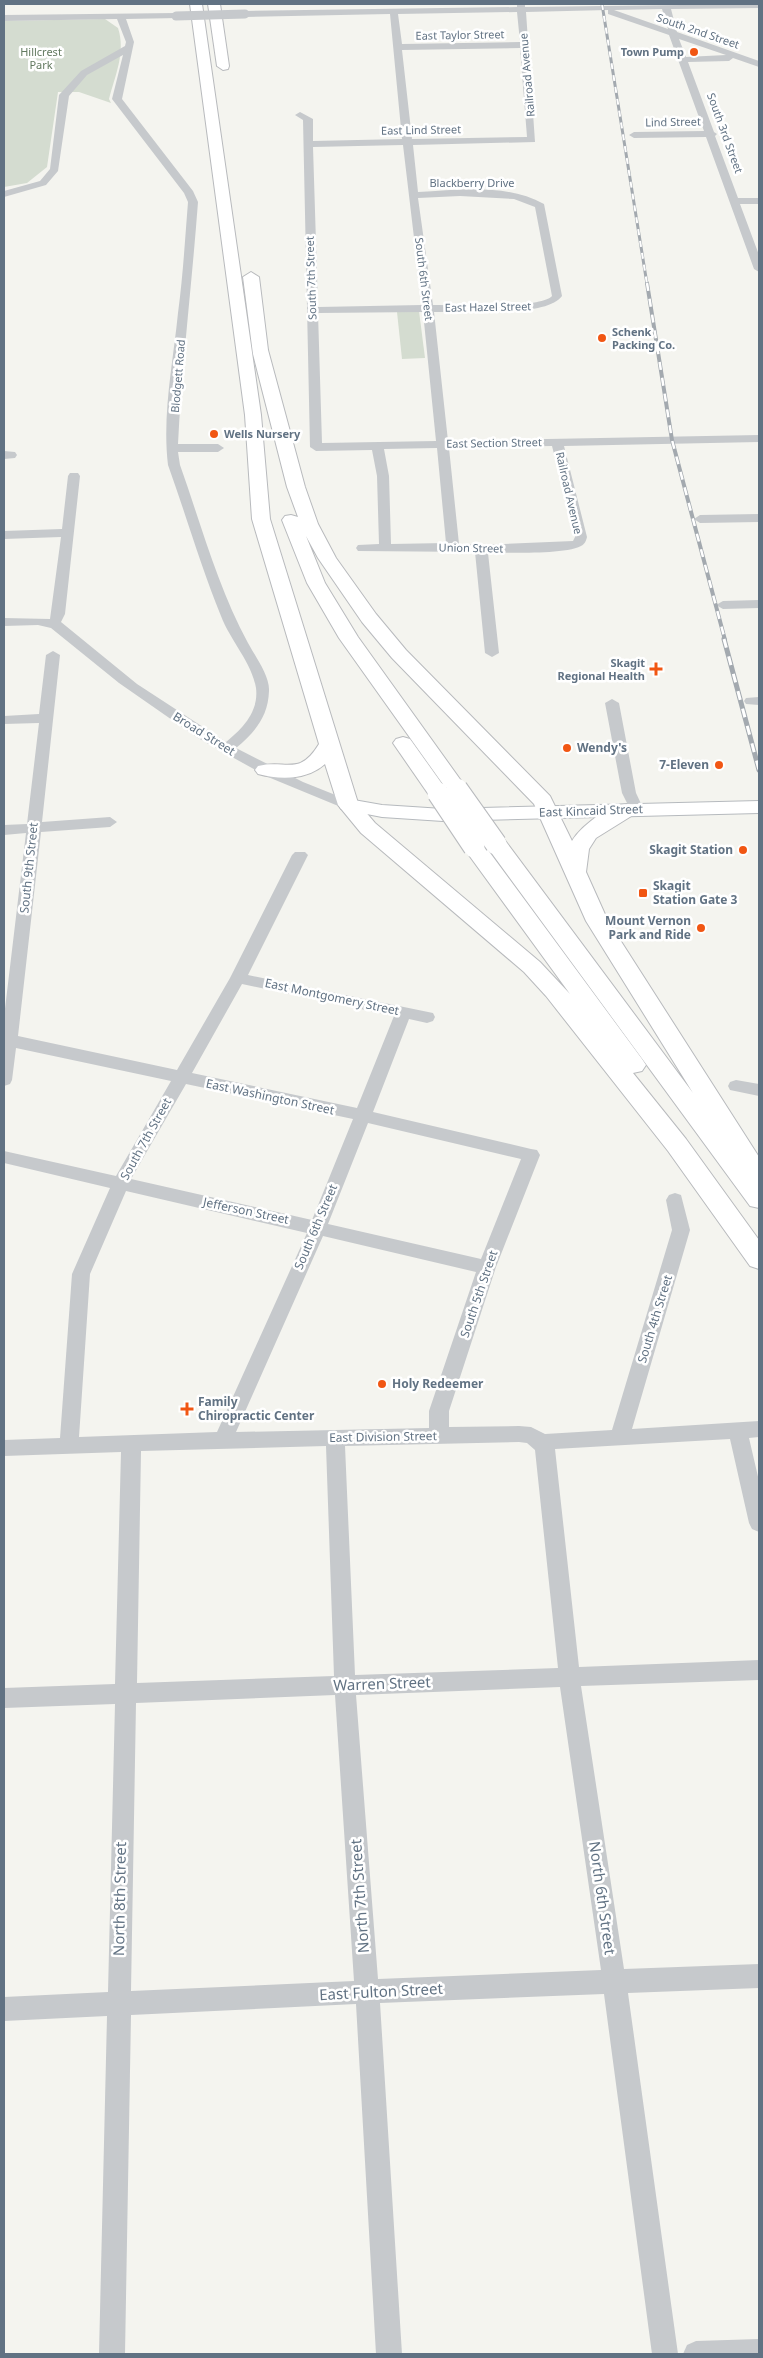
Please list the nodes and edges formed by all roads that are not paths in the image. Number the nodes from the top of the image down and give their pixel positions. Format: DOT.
graph roads {
  1 [pos="196,4"];
  2 [pos="214,4"];
  3 [pos="286,4"];
  4 [pos="589,4"];
  5 [pos="718,5"];
  6 [pos="759,5"];
  7 [pos="521,7"];
  8 [pos="666,7"];
  9 [pos="602,9"];
  10 [pos="122,12"];
  11 [pos="394,12"];
  12 [pos="286,14"];
  13 [pos="4,18"];
  14 [pos="674,36"];
  15 [pos="524,45"];
  16 [pos="397,47"];
  17 [pos="128,48"];
  18 [pos="741,58"];
  19 [pos="759,58"];
  20 [pos="684,60"];
  21 [pos="759,64"];
  22 [pos="224,80"];
  23 [pos="300,115"];
  24 [pos="712,134"];
  25 [pos="634,135"];
  26 [pos="532,140"];
  27 [pos="408,142"];
  28 [pos="310,144"];
  29 [pos="4,194"];
  30 [pos="413,195"];
  31 [pos="736,201"];
  32 [pos="759,201"];
  33 [pos="249,264"];
  34 [pos="759,269"];
  35 [pos="544,305"];
  36 [pos="428,308"];
  37 [pos="312,310"];
  38 [pos="260,350"];
  39 [pos="759,439"];
  40 [pos="558,442"];
  41 [pos="442,444"];
  42 [pos="377,445"];
  43 [pos="316,447"];
  44 [pos="172,448"];
  45 [pos="218,448"];
  46 [pos="259,471"];
  47 [pos="74,476"];
  48 [pos="759,518"];
  49 [pos="700,519"];
  50 [pos="67,533"];
  51 [pos="4,535"];
  52 [pos="578,543"];
  53 [pos="385,547"];
  54 [pos="453,547"];
  55 [pos="362,548"];
  56 [pos="481,549"];
  57 [pos="759,604"];
  58 [pos="723,605"];
  59 [pos="4,622"];
  60 [pos="54,624"];
  61 [pos="492,653"];
  62 [pos="53,656"];
  63 [pos="612,702"];
  64 [pos="47,718"];
  65 [pos="4,720"];
  66 [pos="329,744"];
  67 [pos="227,749"];
  68 [pos="265,770"];
  69 [pos="448,791"];
  70 [pos="348,805"];
  71 [pos="759,807"];
  72 [pos="632,810"];
  73 [pos="550,812"];
  74 [pos="422,815"];
  75 [pos="110,822"];
  76 [pos="34,829"];
  77 [pos="4,830"];
  78 [pos="485,845"];
  79 [pos="300,855"];
  80 [pos="575,876"];
  81 [pos="4,953"];
  82 [pos="20,953"];
  83 [pos="238,978"];
  84 [pos="404,1012"];
  85 [pos="427,1017"];
  86 [pos="8,1040"];
  87 [pos="180,1078"];
  88 [pos="4,1080"];
  89 [pos="736,1086"];
  90 [pos="759,1090"];
  91 [pos="361,1115"];
  92 [pos="531,1155"];
  93 [pos="4,1157"];
  94 [pos="759,1177"];
  95 [pos="120,1184"];
  96 [pos="759,1199"];
  97 [pos="675,1200"];
  98 [pos="318,1227"];
  99 [pos="759,1238"];
  100 [pos="759,1258"];
  101 [pos="487,1267"];
  102 [pos="759,1430"];
  103 [pos="738,1431"];
  104 [pos="439,1436"];
  105 [pos="334,1437"];
  106 [pos="620,1437"];
  107 [pos="223,1440"];
  108 [pos="542,1442"];
  109 [pos="132,1444"];
  110 [pos="69,1446"];
  111 [pos="4,1448"];
  112 [pos="759,1523"];
  113 [pos="759,1670"];
  114 [pos="570,1677"];
  115 [pos="345,1686"];
  116 [pos="125,1694"];
  117 [pos="4,1698"];
  118 [pos="759,1976"];
  119 [pos="614,1981"];
  120 [pos="367,1993"];
  121 [pos="118,2005"];
  122 [pos="4,2009"];
  123 [pos="759,2352"];
  124 [pos="112,2354"];
  125 [pos="389,2354"];
  126 [pos="665,2354"];
  127 [pos="696,2354"];
  1 -- 46 [label="highway"];
  2 -- 22 [label="highway"];
  3 -- 12 [label="street"];
  4 -- 9 [label="street, South 2nd Street"];
  5 -- 6 [label="street"];
  5 -- 8 [label="street"];
  7 -- 9 [label="street"];
  7 -- 11 [label="street"];
  7 -- 15 [label="street, Railroad Avenue"];
  8 -- 9 [label="street"];
  8 -- 14 [label="street, South 3rd Street"];
  9 -- 14 [label="street, South 2nd Street"];
  10 -- 12 [label="street, bridge"];
  10 -- 13 [label="street"];
  10 -- 17 [label="street, Blodgett Road"];
  11 -- 12 [label="street"];
  11 -- 16 [label="street, South 6th Street"];
  14 -- 18 [label="street, South 2nd Street"];
  14 -- 20 [label="street, South 3rd Street"];
  15 -- 16 [label="street, East Taylor Street"];
  15 -- 26 [label="street, Railroad Avenue"];
  16 -- 27 [label="street, South 6th Street"];
  17 -- 29 [label="street"];
  17 -- 44 [label="street, Blodgett Road"];
  18 -- 19 [label="street"];
  18 -- 20 [label="street"];
  18 -- 21 [label="street, South 2nd Street"];
  20 -- 24 [label="street, South 3rd Street"];
  23 -- 28 [label="street, South 7th Street"];
  24 -- 25 [label="street, Lind Street"];
  24 -- 31 [label="street, South 3rd Street"];
  26 -- 27 [label="street, East Lind Street"];
  27 -- 28 [label="street, East Lind Street"];
  27 -- 30 [label="street, South 6th Street"];
  28 -- 37 [label="street, South 7th Street"];
  30 -- 35 [label="street, Blackberry Drive"];
  30 -- 36 [label="street, South 6th Street"];
  31 -- 32 [label="street"];
  31 -- 34 [label="street, South 3rd Street"];
  33 -- 38 [label="highway"];
  35 -- 36 [label="street, East Hazel Street"];
  36 -- 37 [label="street, East Hazel Street"];
  36 -- 41 [label="street, South 6th Street"];
  37 -- 43 [label="street, South 7th Street"];
  38 -- 69 [label="highway"];
  38 -- 73 [label="highway"];
  39 -- 40 [label="street, East Section Street"];
  40 -- 41 [label="street, East Section Street"];
  40 -- 52 [label="street, Railroad Avenue"];
  41 -- 42 [label="street, East Section Street"];
  41 -- 54 [label="street, South 6th Street"];
  42 -- 43 [label="street, East Section Street"];
  42 -- 53 [label="street"];
  44 -- 45 [label="street"];
  44 -- 67 [label="street, Blodgett Road"];
  46 -- 66 [label="highway"];
  46 -- 69 [label="highway"];
  47 -- 50 [label="street"];
  48 -- 49 [label="street"];
  50 -- 51 [label="street"];
  50 -- 60 [label="street"];
  52 -- 56 [label="street, Union Street"];
  53 -- 54 [label="street, Union Street"];
  53 -- 55 [label="street, Union Street"];
  54 -- 56 [label="street, Union Street"];
  56 -- 61 [label="street"];
  57 -- 58 [label="street"];
  59 -- 60 [label="street"];
  60 -- 67 [label="street, Broad Street"];
  62 -- 64 [label="street, South 9th Street"];
  63 -- 72 [label="street"];
  64 -- 65 [label="street"];
  64 -- 76 [label="street, South 9th Street"];
  66 -- 68 [label="highway"];
  66 -- 70 [label="highway"];
  67 -- 68 [label="street, Broad Street"];
  68 -- 70 [label="street, Broad Street"];
  69 -- 78 [label="highway, bridge"];
  70 -- 74 [label="main road, Broad Street"];
  70 -- 100 [label="highway"];
  71 -- 72 [label="main road, East Kincaid Street"];
  72 -- 73 [label="main road, East Kincaid Street"];
  72 -- 80 [label="highway"];
  73 -- 74 [label="main road, East Kincaid Street"];
  73 -- 80 [label="highway"];
  75 -- 76 [label="street"];
  76 -- 77 [label="street"];
  76 -- 82 [label="street, South 9th Street"];
  78 -- 96 [label="highway"];
  78 -- 99 [label="highway"];
  79 -- 83 [label="street, South 7th Street"];
  80 -- 94 [label="highway"];
  81 -- 82 [label="street"];
  82 -- 86 [label="street, South 9th Street"];
  83 -- 84 [label="street, East Montgomery Street"];
  83 -- 87 [label="street, South 7th Street"];
  84 -- 85 [label="street, East Montgomery Street"];
  84 -- 91 [label="street, South 6th Street"];
  86 -- 87 [label="street, East Washington Street"];
  86 -- 88 [label="street, South 9th Street"];
  87 -- 91 [label="street, East Washington Street"];
  87 -- 95 [label="street, South 7th Street"];
  89 -- 90 [label="street"];
  91 -- 92 [label="street, East Washington Street"];
  91 -- 98 [label="street, South 6th Street"];
  92 -- 101 [label="street, South 5th Street"];
  93 -- 95 [label="street, Jefferson Street"];
  95 -- 98 [label="street, Jefferson Street"];
  95 -- 110 [label="street, South 7th Street"];
  97 -- 106 [label="street, South 4th Street"];
  98 -- 101 [label="street, Jefferson Street"];
  98 -- 107 [label="street, South 6th Street"];
  101 -- 104 [label="street, South 5th Street"];
  102 -- 103 [label="street, East Division Street"];
  103 -- 106 [label="street, East Division Street"];
  103 -- 112 [label="street"];
  104 -- 105 [label="street, East Division Street"];
  104 -- 108 [label="street, East Division Street"];
  105 -- 107 [label="street, East Division Street"];
  105 -- 115 [label="street, North 7th Street"];
  106 -- 108 [label="street, East Division Street"];
  107 -- 109 [label="street, East Division Street"];
  108 -- 114 [label="street, North 6th Street"];
  109 -- 110 [label="street, East Division Street"];
  109 -- 116 [label="street, North 8th Street"];
  110 -- 111 [label="street, East Division Street"];
  113 -- 114 [label="street, Warren Street"];
  114 -- 115 [label="street, Warren Street"];
  114 -- 119 [label="street, North 6th Street"];
  115 -- 116 [label="street, Warren Street"];
  115 -- 120 [label="street, North 7th Street"];
  116 -- 117 [label="street, Warren Street"];
  116 -- 121 [label="street, North 8th Street"];
  118 -- 119 [label="street, East Fulton Street"];
  119 -- 120 [label="street, East Fulton Street"];
  119 -- 126 [label="street, North 6th Street"];
  120 -- 121 [label="street, East Fulton Street"];
  120 -- 125 [label="street, North 7th Street"];
  121 -- 122 [label="street, East Fulton Street"];
  121 -- 124 [label="street, North 8th Street"];
  123 -- 127 [label="street"];
}
